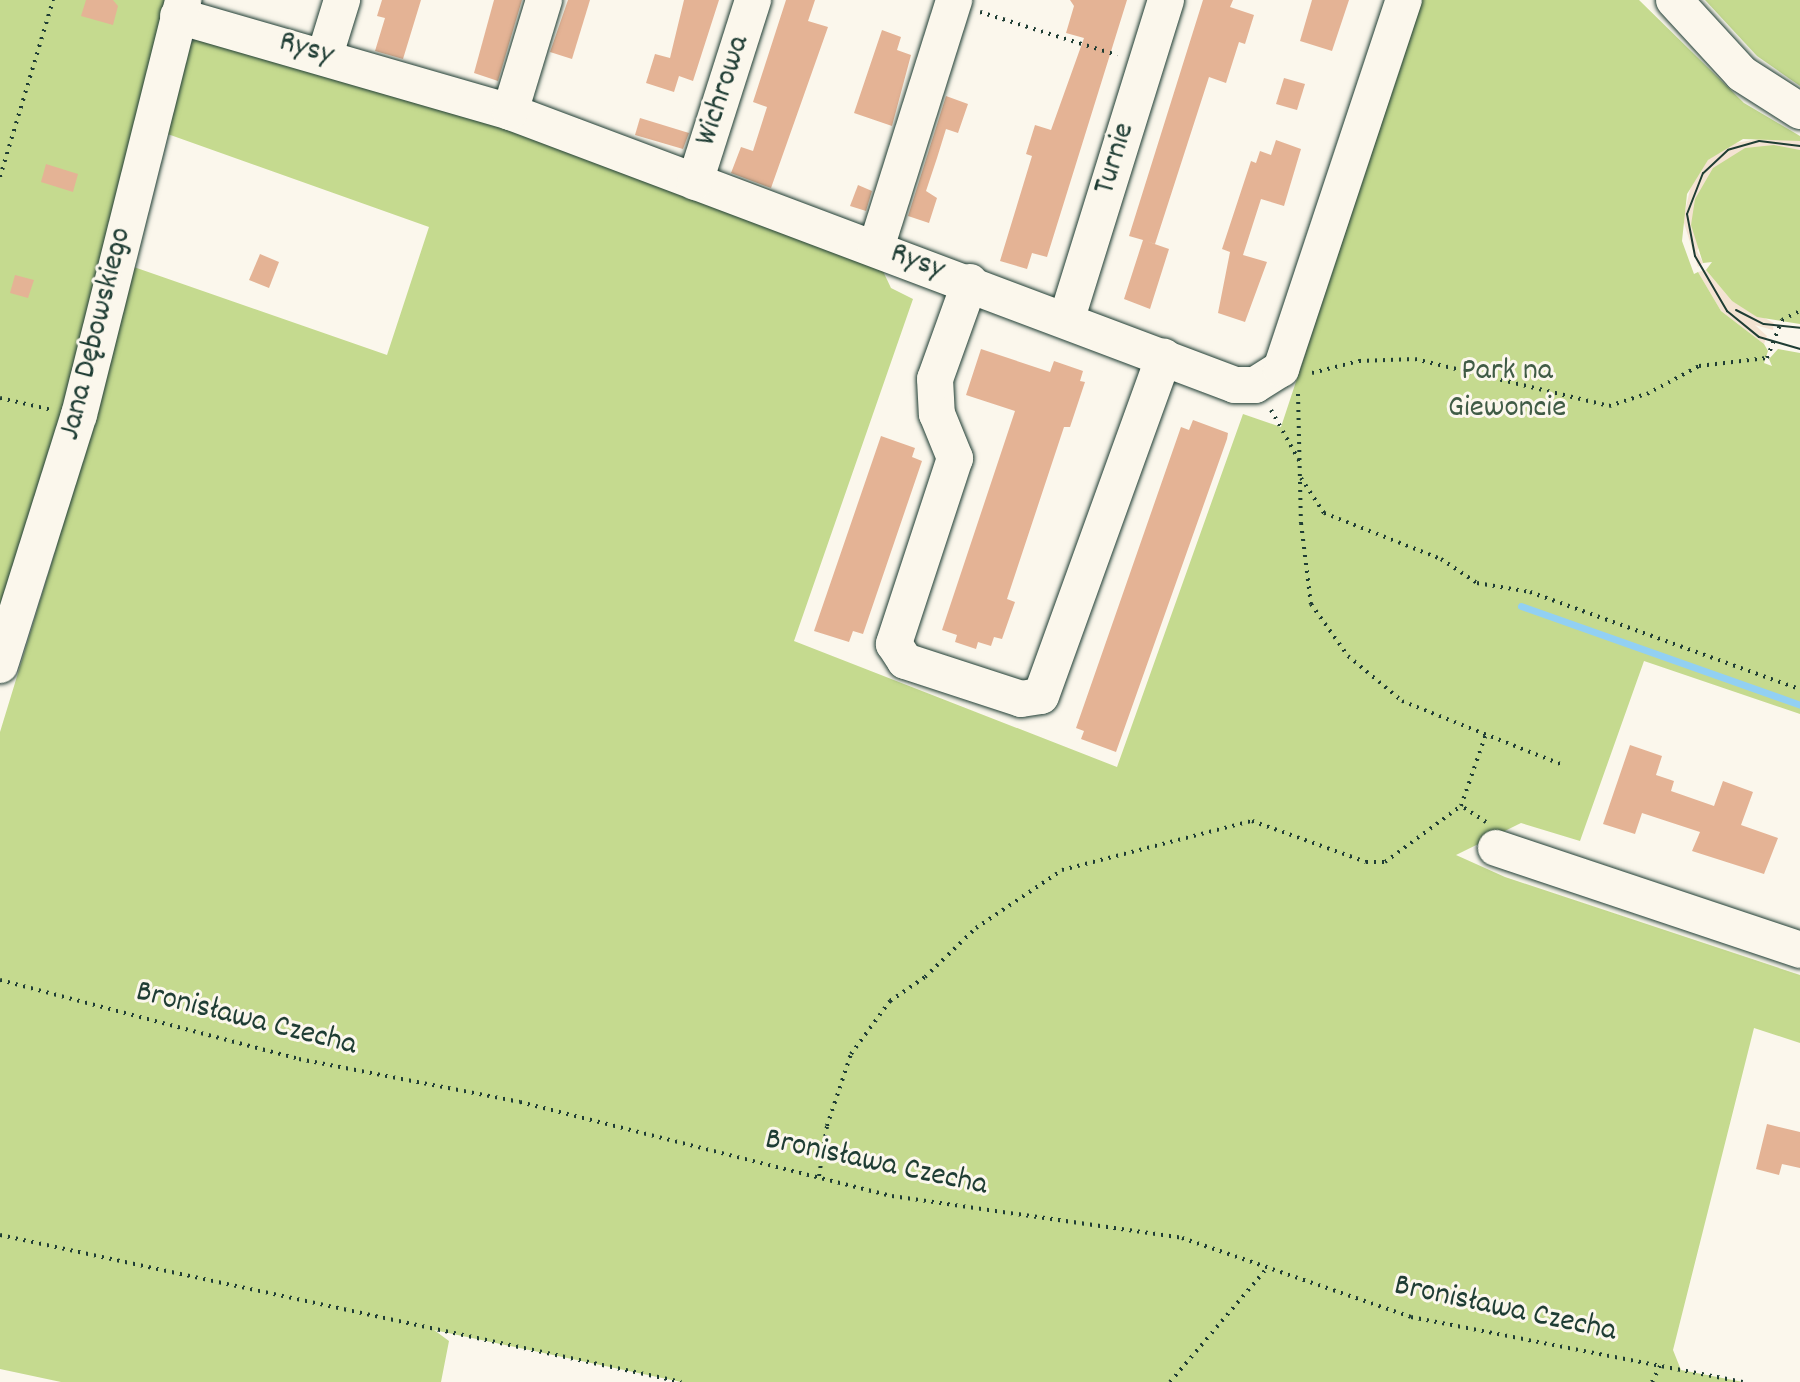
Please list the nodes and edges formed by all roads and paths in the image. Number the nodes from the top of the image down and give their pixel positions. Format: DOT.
graph roads {
  1 [pos="53,0"];
  2 [pos="342,0"];
  3 [pos="544,0"];
  4 [pos="753,0"];
  5 [pos="1166,0"];
  6 [pos="1404,0"];
  7 [pos="1674,0"];
  8 [pos="953,2"];
  9 [pos="181,8"];
  10 [pos="325,55"];
  11 [pos="1146,64"];
  12 [pos="1800,111"];
  13 [pos="510,112"];
  14 [pos="0,177"];
  15 [pos="695,182"];
  16 [pos="876,248"];
  17 [pos="970,282"];
  18 [pos="1800,311"];
  19 [pos="1067,318"];
  20 [pos="1164,357"];
  21 [pos="1277,379"];
  22 [pos="0,398"];
  23 [pos="79,415"];
  24 [pos="1301,464"];
  25 [pos="1301,478"];
  26 [pos="0,665"];
  27 [pos="1800,689"];
  28 [pos="1486,734"];
  29 [pos="1563,765"];
  30 [pos="1461,806"];
  31 [pos="1496,848"];
  32 [pos="1800,950"];
  33 [pos="0,980"];
  34 [pos="818,1177"];
  35 [pos="0,1235"];
  36 [pos="1268,1268"];
  37 [pos="1661,1366"];
  38 [pos="681,1382"];
  39 [pos="1170,1382"];
  40 [pos="1652,1382"];
  41 [pos="1743,1382"];
  1 -- 14 [label="path"];
  2 -- 10 [label="street"];
  3 -- 13 [label="street"];
  4 -- 15 [label="street, Wichrowa"];
  5 -- 11 [label="street, Turnie"];
  6 -- 21 [label="street"];
  7 -- 12 [label="street"];
  8 -- 11 [label="path"];
  8 -- 16 [label="street"];
  9 -- 10 [label="street, Rysy"];
  9 -- 23 [label="street, Jana Dębowskiego"];
  10 -- 13 [label="street, Rysy"];
  11 -- 19 [label="street, Turnie"];
  13 -- 15 [label="street, Rysy"];
  15 -- 16 [label="street, Rysy"];
  16 -- 17 [label="street, Rysy"];
  17 -- 19 [label="street, Rysy"];
  17 -- 20 [label="street"];
  18 -- 21 [label="path"];
  19 -- 20 [label="street, Rysy"];
  20 -- 21 [label="street, Rysy"];
  21 -- 24 [label="path"];
  21 -- 24 [label="path"];
  22 -- 23 [label="path"];
  23 -- 26 [label="street, Jana Dębowskiego"];
  24 -- 25 [label="path"];
  25 -- 27 [label="path"];
  25 -- 28 [label="path"];
  28 -- 29 [label="path"];
  28 -- 30 [label="path"];
  30 -- 31 [label="path"];
  30 -- 34 [label="path"];
  31 -- 32 [label="street"];
  33 -- 34 [label="path, Bronisława Czecha"];
  34 -- 36 [label="path, Bronisława Czecha"];
  35 -- 38 [label="path"];
  36 -- 37 [label="path, Bronisława Czecha"];
  36 -- 39 [label="path"];
  37 -- 40 [label="path"];
  37 -- 41 [label="path, Bronisława Czecha"];
}
